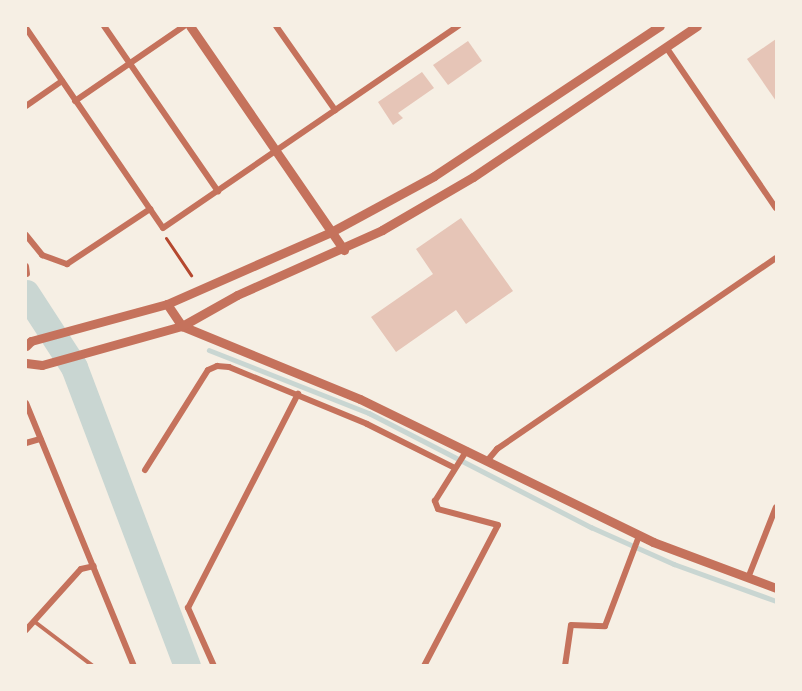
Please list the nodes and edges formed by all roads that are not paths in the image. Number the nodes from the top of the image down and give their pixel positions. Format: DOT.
graph roads {
  1 [pos="104,26"];
  2 [pos="184,26"];
  3 [pos="190,26"];
  4 [pos="276,26"];
  5 [pos="458,26"];
  6 [pos="660,26"];
  7 [pos="697,26"];
  8 [pos="26,28"];
  9 [pos="666,47"];
  10 [pos="130,63"];
  11 [pos="62,81"];
  12 [pos="75,101"];
  13 [pos="26,106"];
  14 [pos="335,110"];
  15 [pos="275,151"];
  16 [pos="218,191"];
  17 [pos="777,208"];
  18 [pos="150,209"];
  19 [pos="331,232"];
  20 [pos="26,235"];
  21 [pos="344,250"];
  22 [pos="777,258"];
  23 [pos="26,266"];
  24 [pos="27,274"];
  25 [pos="167,304"];
  26 [pos="182,326"];
  27 [pos="26,346"];
  28 [pos="26,363"];
  29 [pos="298,394"];
  30 [pos="26,403"];
  31 [pos="40,439"];
  32 [pos="26,443"];
  33 [pos="467,450"];
  34 [pos="487,461"];
  35 [pos="455,468"];
  36 [pos="145,470"];
  37 [pos="777,507"];
  38 [pos="639,536"];
  39 [pos="94,566"];
  40 [pos="748,578"];
  41 [pos="777,588"];
  42 [pos="34,621"];
  43 [pos="26,630"];
  44 [pos="93,666"];
  45 [pos="134,666"];
  46 [pos="214,666"];
  47 [pos="424,666"];
  48 [pos="565,666"];
  1 -- 10 [label="street"];
  2 -- 10 [label="street"];
  3 -- 15 [label="street"];
  4 -- 14 [label="street"];
  5 -- 14 [label="street"];
  6 -- 19 [label="street"];
  7 -- 9 [label="street"];
  8 -- 11 [label="street"];
  9 -- 17 [label="street"];
  9 -- 21 [label="street"];
  10 -- 12 [label="street"];
  10 -- 16 [label="street"];
  11 -- 12 [label="street"];
  11 -- 13 [label="street"];
  12 -- 18 [label="street"];
  14 -- 15 [label="street"];
  15 -- 16 [label="street"];
  15 -- 19 [label="street"];
  16 -- 18 [label="street"];
  18 -- 20 [label="street"];
  19 -- 21 [label="street"];
  19 -- 25 [label="street"];
  21 -- 26 [label="street"];
  22 -- 34 [label="street"];
  23 -- 24 [label="street"];
  25 -- 26 [label="street"];
  25 -- 27 [label="street"];
  26 -- 28 [label="street"];
  26 -- 33 [label="street"];
  29 -- 35 [label="street"];
  29 -- 36 [label="street"];
  29 -- 46 [label="street"];
  30 -- 31 [label="street"];
  31 -- 32 [label="street"];
  31 -- 39 [label="street"];
  33 -- 34 [label="street"];
  33 -- 35 [label="street"];
  34 -- 38 [label="street"];
  35 -- 47 [label="street"];
  37 -- 40 [label="street"];
  38 -- 40 [label="street"];
  38 -- 48 [label="street"];
  39 -- 42 [label="street"];
  39 -- 45 [label="street"];
  40 -- 41 [label="street"];
  42 -- 43 [label="street"];
  42 -- 44 [label="lane"];
}
